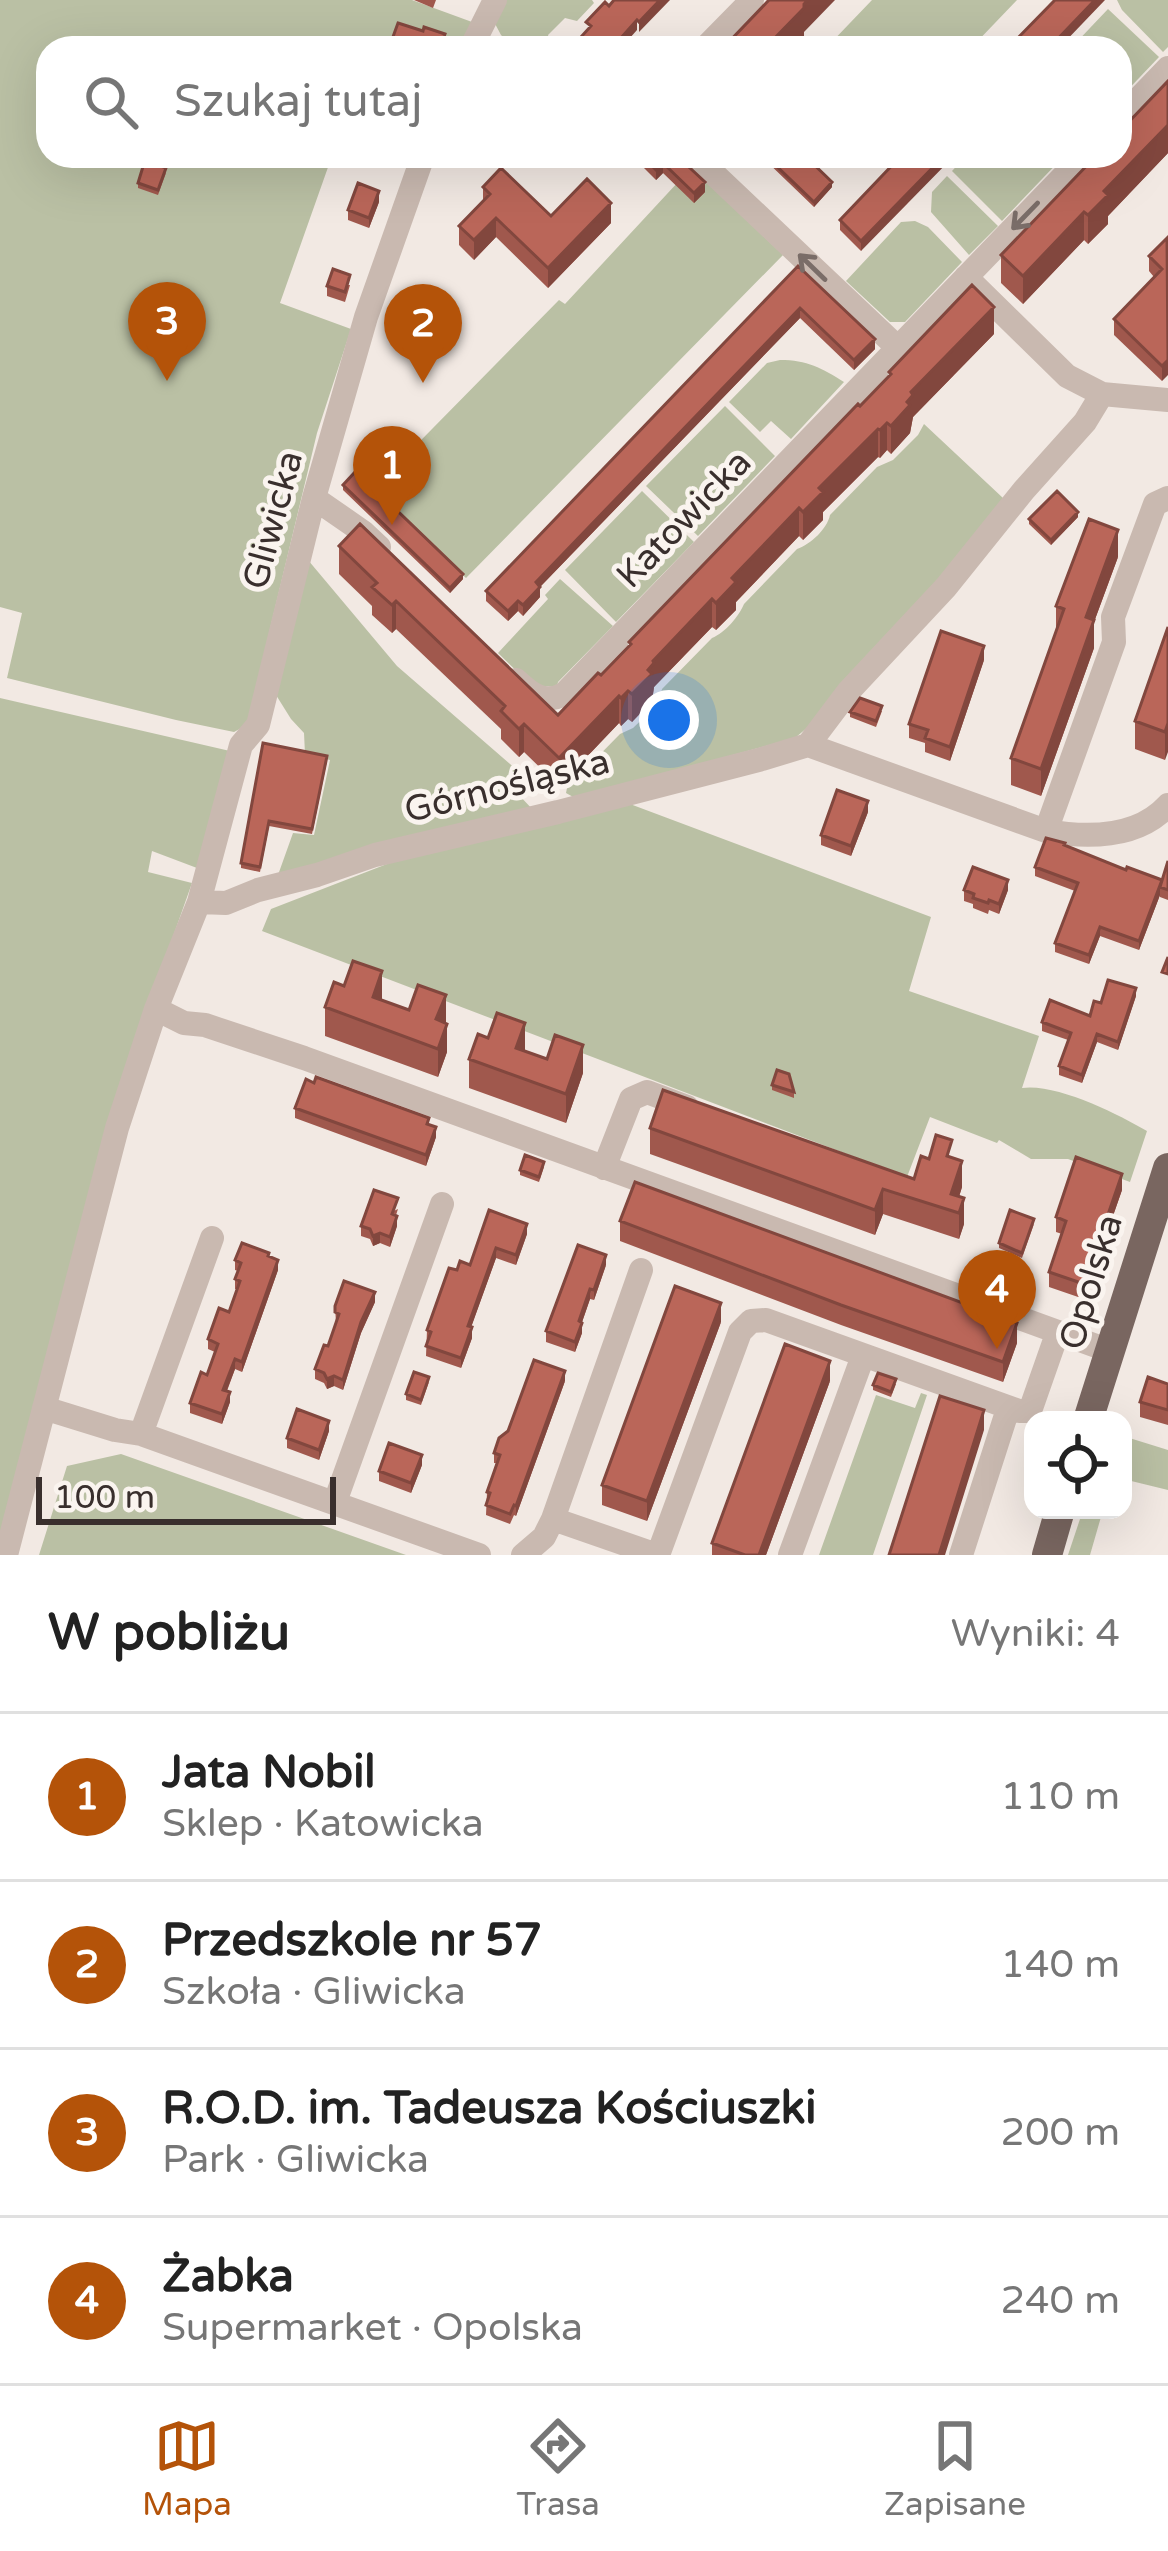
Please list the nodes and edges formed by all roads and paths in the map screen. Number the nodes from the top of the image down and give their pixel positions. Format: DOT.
graph roads {
  1 [pos="495,0"];
  2 [pos="752,0"];
  3 [pos="477,36"];
  4 [pos="717,36"];
  5 [pos="1168,68"];
  6 [pos="1132,106"];
  7 [pos="419,168"];
  8 [pos="708,168"];
  9 [pos="1071,168"];
  10 [pos="966,277"];
  11 [pos="897,347"];
  12 [pos="1102,394"];
  13 [pos="1168,400"];
  14 [pos="314,498"];
  15 [pos="1168,498"];
  16 [pos="393,561"];
  17 [pos="502,667"];
  18 [pos="808,745"];
  19 [pos="1168,805"];
  20 [pos="1046,831"];
  21 [pos="199,902"];
  22 [pos="156,1009"];
  23 [pos="710,1115"];
  24 [pos="604,1168"];
  25 [pos="1168,1168"];
  26 [pos="442,1204"];
  27 [pos="212,1238"];
  28 [pos="641,1270"];
  29 [pos="1057,1334"];
  30 [pos="1110,1351"];
  31 [pos="863,1356"];
  32 [pos="44,1408"];
  33 [pos="1008,1409"];
  34 [pos="1091,1411"];
  35 [pos="141,1434"];
  36 [pos="335,1502"];
  37 [pos="553,1519"];
  38 [pos="1057,1519"];
  39 [pos="6,1555"];
  40 [pos="479,1555"];
  41 [pos="523,1555"];
  42 [pos="657,1555"];
  43 [pos="790,1555"];
  44 [pos="961,1555"];
  45 [pos="1047,1555"];
  1 -- 3 [label="street"];
  2 -- 4 [label="street"];
  5 -- 6 [label="street"];
  7 -- 14 [label="street, Gliwicka"];
  11 -- 8 [label="street, one-way"];
  9 -- 10 [label="street, Katowicka, one-way"];
  10 -- 11 [label="street, Katowicka"];
  10 -- 12 [label="street"];
  11 -- 17 [label="street, Katowicka"];
  12 -- 13 [label="street"];
  12 -- 18 [label="street"];
  14 -- 16 [label="street"];
  14 -- 21 [label="street, Gliwicka"];
  15 -- 20 [label="street"];
  18 -- 20 [label="street"];
  18 -- 21 [label="street, Górnośląska"];
  19 -- 20 [label="street"];
  21 -- 22 [label="street, Gliwicka"];
  22 -- 24 [label="street"];
  22 -- 32 [label="street, Gliwicka"];
  23 -- 24 [label="street"];
  24 -- 29 [label="street"];
  25 -- 30 [label="main road, Opolska"];
  26 -- 36 [label="street"];
  27 -- 35 [label="street"];
  28 -- 37 [label="street"];
  29 -- 30 [label="street"];
  29 -- 33 [label="street"];
  30 -- 34 [label="main road, Opolska"];
  31 -- 33 [label="street"];
  31 -- 42 [label="street"];
  31 -- 43 [label="street"];
  32 -- 35 [label="street"];
  32 -- 39 [label="street, Gliwicka"];
  33 -- 44 [label="street"];
  35 -- 36 [label="street"];
  36 -- 40 [label="street"];
  37 -- 41 [label="street"];
  37 -- 42 [label="street"];
  38 -- 45 [label="main road"];
}
